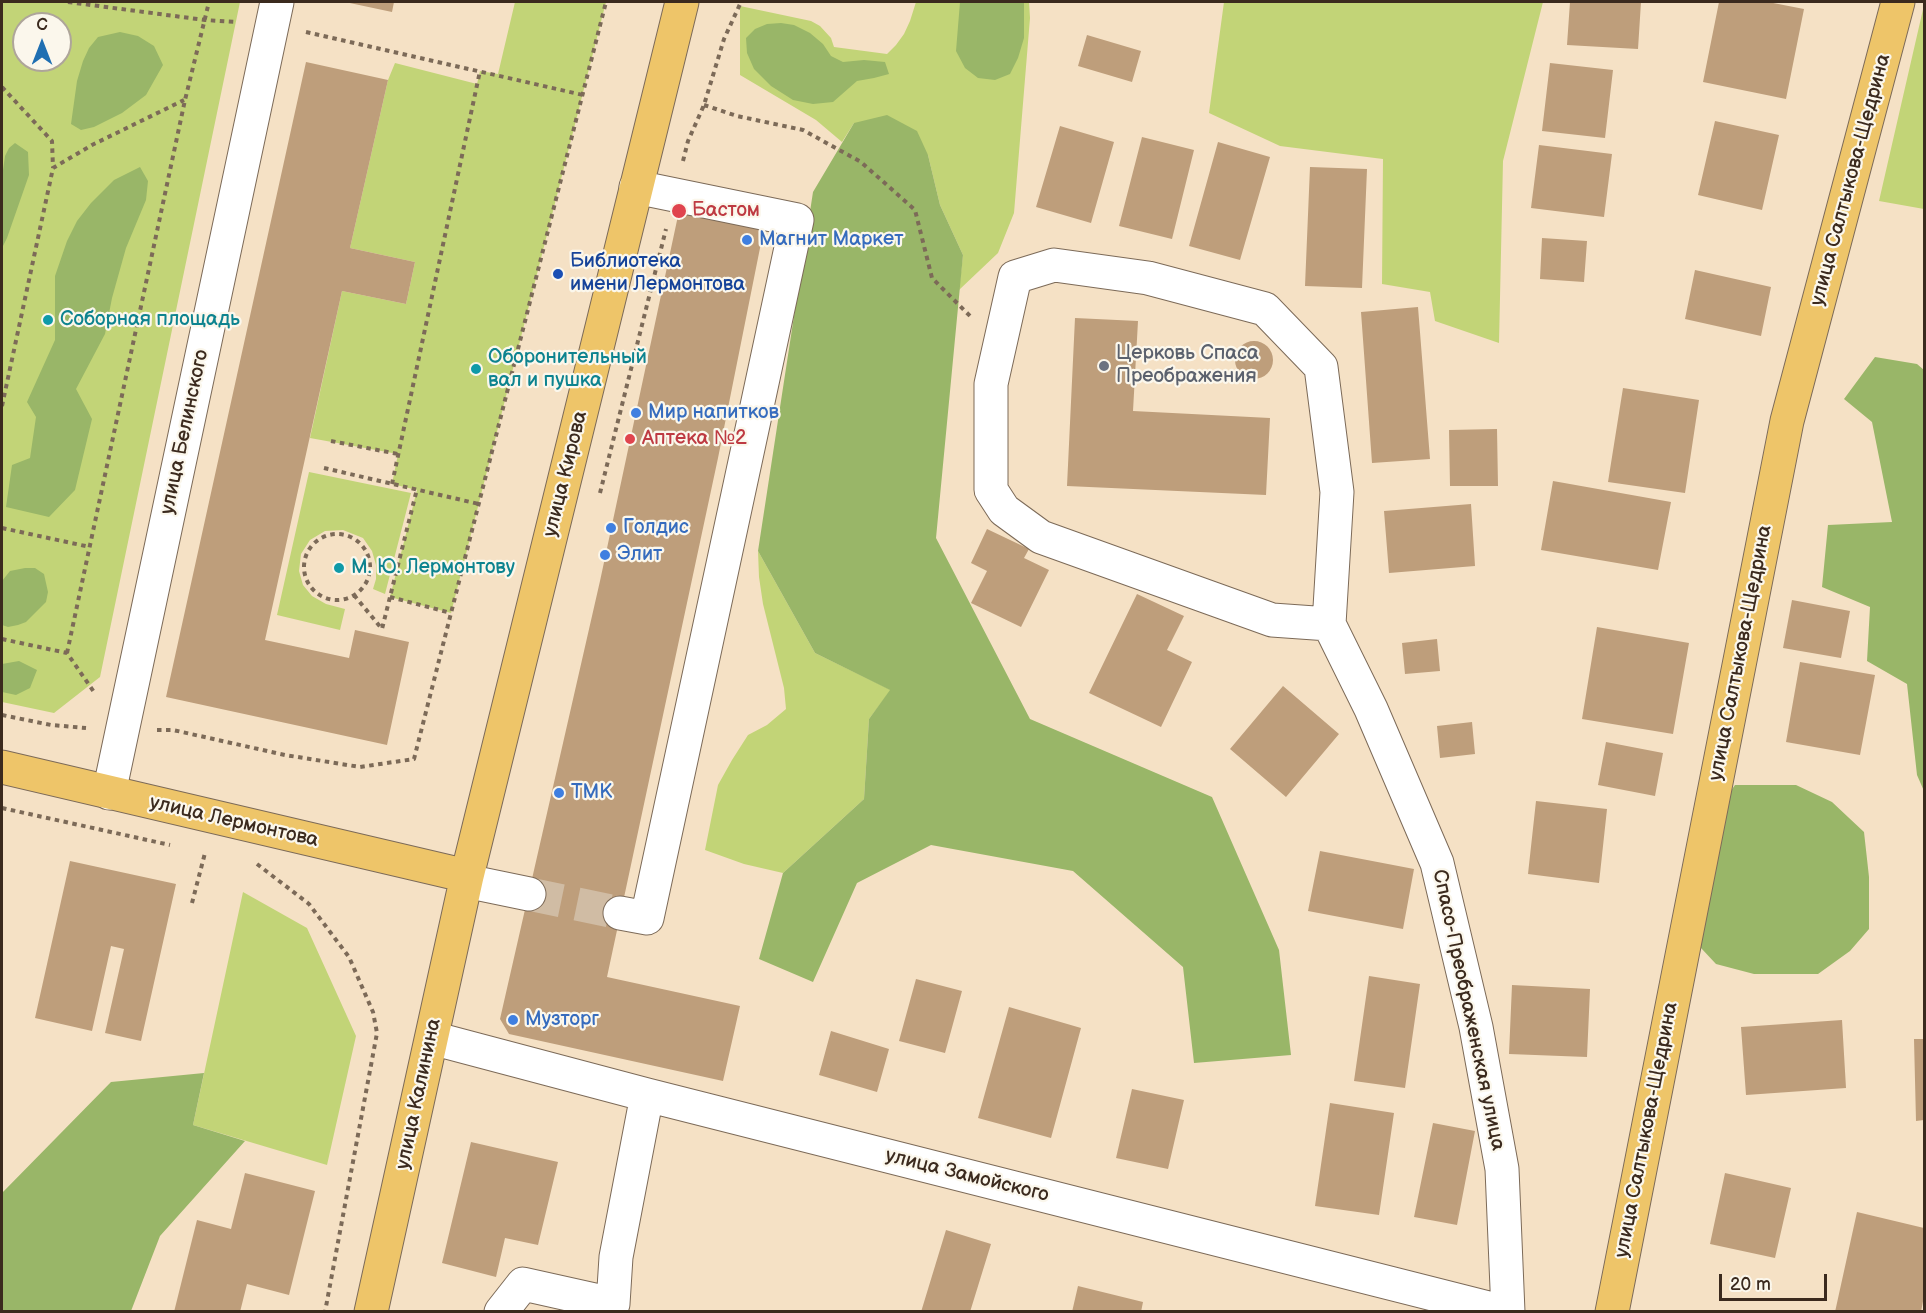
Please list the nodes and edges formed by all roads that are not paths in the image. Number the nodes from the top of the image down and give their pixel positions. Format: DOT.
graph roads {
  1 [pos="682,2"];
  2 [pos="1898,2"];
  3 [pos="275,13"];
  4 [pos="636,187"];
  5 [pos="1329,624"];
  6 [pos="2,767"];
  7 [pos="109,793"];
  8 [pos="467,879"];
  9 [pos="529,894"];
  10 [pos="620,913"];
  11 [pos="432,1038"];
  12 [pos="647,1095"];
  13 [pos="616,1308"];
  14 [pos="371,1311"];
  15 [pos="501,1311"];
  16 [pos="1506,1311"];
  17 [pos="1612,1311"];
  1 -- 4 [label="main road, улица Кирова"];
  2 -- 17 [label="main road, улица Салтыкова-Щедрина"];
  3 -- 7 [label="street, улица Белинского"];
  4 -- 8 [label="main road, улица Кирова"];
  4 -- 10 [label="street"];
  5 -- 5 [label="street, Спасо-Преображенская улица"];
  5 -- 16 [label="street, Спасо-Преображенская улица"];
  6 -- 7 [label="main road, улица Лермонтова"];
  7 -- 8 [label="main road, улица Лермонтова"];
  8 -- 9 [label="street"];
  8 -- 11 [label="main road, улица Калинина"];
  11 -- 12 [label="street, улица Замойского"];
  11 -- 14 [label="main road, улица Калинина"];
  12 -- 13 [label="street"];
  12 -- 16 [label="street, улица Замойского"];
  13 -- 15 [label="street"];
}
